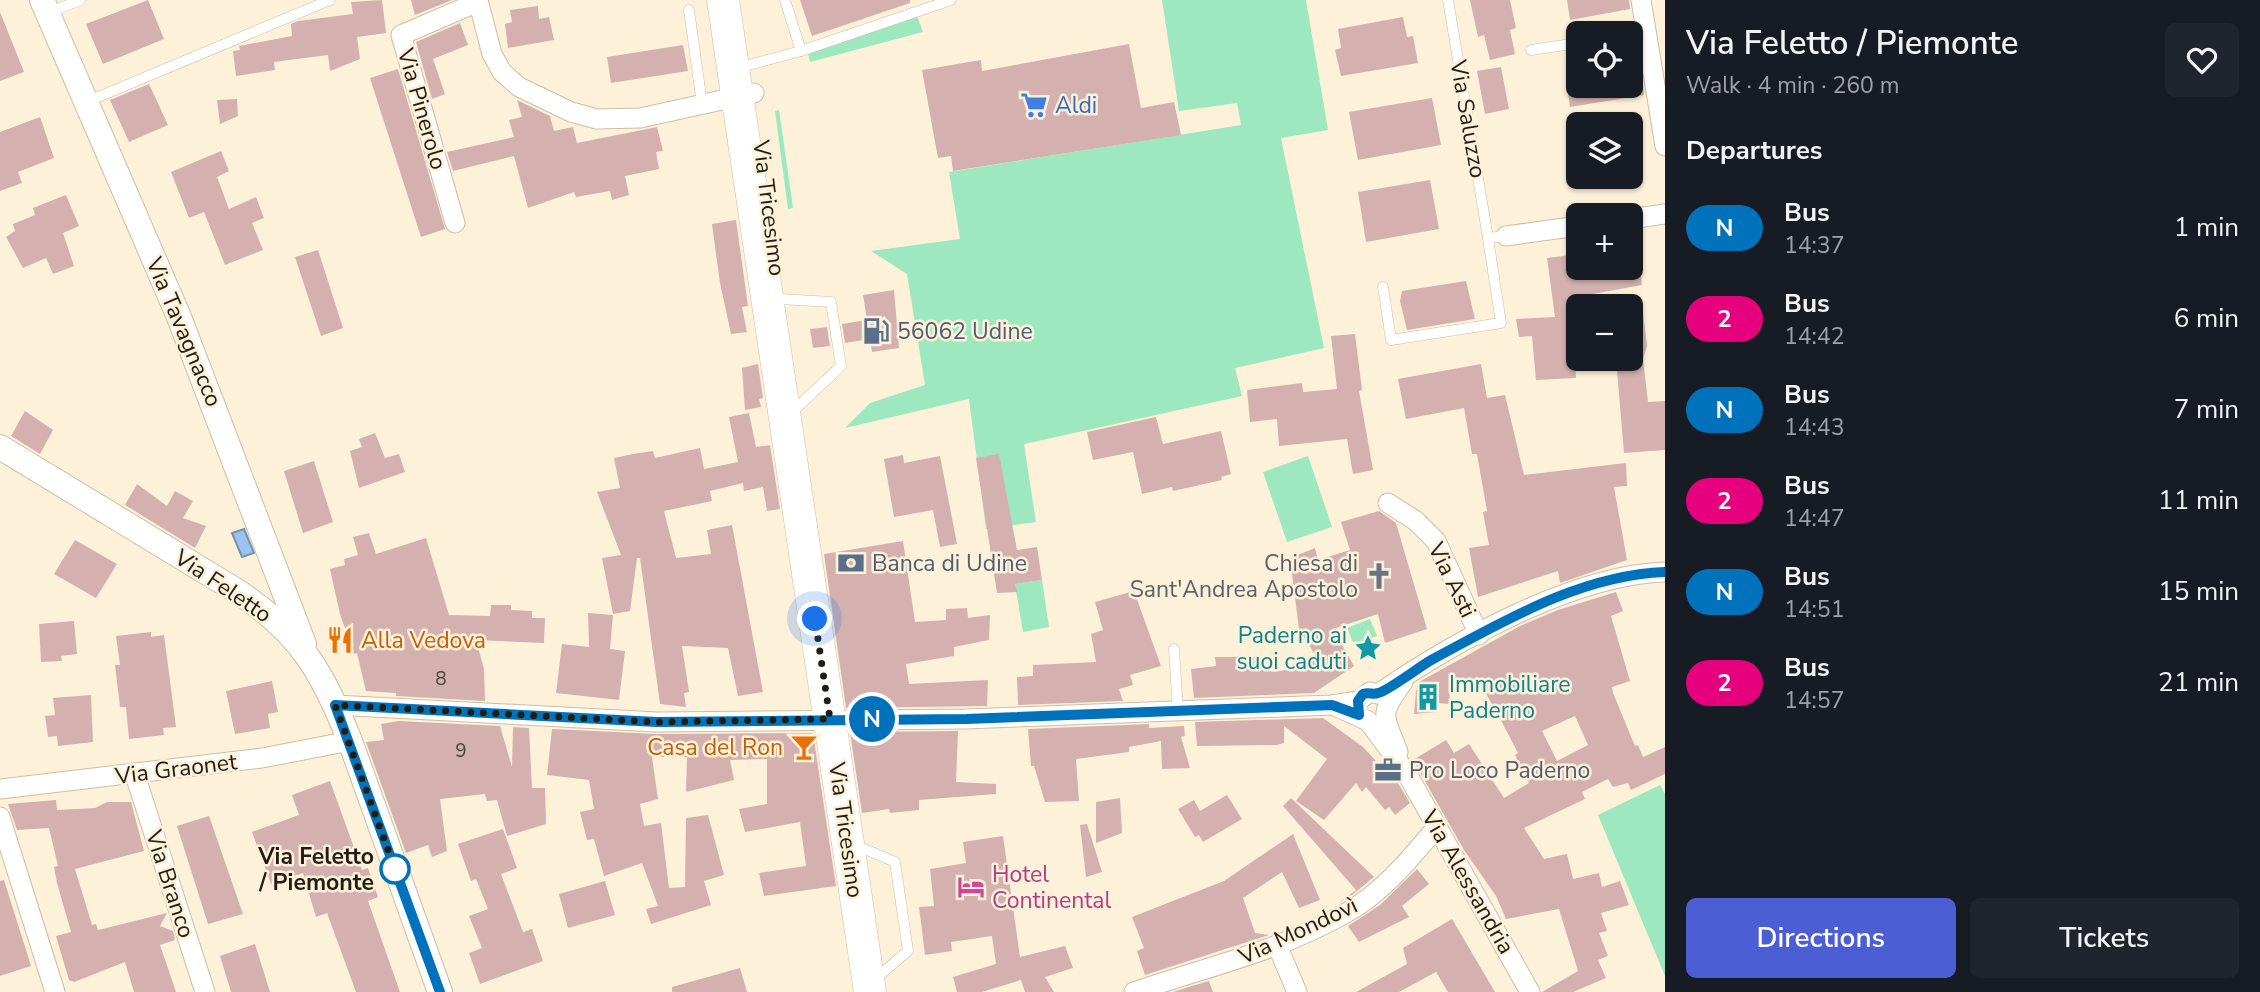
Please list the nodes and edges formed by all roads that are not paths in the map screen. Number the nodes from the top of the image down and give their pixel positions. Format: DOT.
graph roads {
  1 [pos="80,0"];
  2 [pos="330,0"];
  3 [pos="723,0"];
  4 [pos="729,0"];
  5 [pos="785,0"];
  6 [pos="951,0"];
  7 [pos="1448,0"];
  8 [pos="1641,0"];
  9 [pos="478,1"];
  10 [pos="45,7"];
  11 [pos="689,10"];
  12 [pos="1640,21"];
  13 [pos="1566,45"];
  14 [pos="1531,50"];
  15 [pos="801,51"];
  16 [pos="1643,51"];
  17 [pos="743,81"];
  18 [pos="85,103"];
  19 [pos="702,104"];
  20 [pos="1665,146"];
  21 [pos="1665,214"];
  22 [pos="1643,217"];
  23 [pos="455,223"];
  24 [pos="1566,228"];
  25 [pos="1497,237"];
  26 [pos="1383,287"];
  27 [pos="775,308"];
  28 [pos="786,419"];
  29 [pos="0,447"];
  30 [pos="1388,503"];
  31 [pos="275,564"];
  32 [pos="1665,572"];
  33 [pos="237,591"];
  34 [pos="1479,635"];
  35 [pos="1174,649"];
  36 [pos="306,651"];
  37 [pos="335,705"];
  38 [pos="1372,708"];
  39 [pos="1178,711"];
  40 [pos="830,719"];
  41 [pos="350,741"];
  42 [pos="135,775"];
  43 [pos="0,789"];
  44 [pos="0,817"];
  45 [pos="1436,828"];
  46 [pos="849,842"];
  47 [pos="1277,945"];
  48 [pos="869,989"];
  49 [pos="54,992"];
  50 [pos="205,992"];
  51 [pos="440,992"];
  52 [pos="1134,992"];
  53 [pos="1297,992"];
  54 [pos="1530,992"];
  1 -- 10 [label="lane, Via Tavagnacco"];
  2 -- 18 [label="lane"];
  3 -- 17 [label="main road, Via Tricesimo"];
  4 -- 17 [label="main road, Via Tricesimo"];
  5 -- 15 [label="lane"];
  6 -- 15 [label="lane"];
  7 -- 25 [label="lane, Via Saluzzo"];
  8 -- 12 [label="street"];
  9 -- 19 [label="street, Via Pinerolo"];
  9 -- 23 [label="street, Via Pinerolo"];
  10 -- 18 [label="street, Via Tavagnacco"];
  11 -- 19 [label="lane"];
  13 -- 14 [label="lane"];
  15 -- 17 [label="lane"];
  16 -- 20 [label="street"];
  17 -- 19 [label="street, Via Pinerolo"];
  17 -- 27 [label="main road, Via Tricesimo"];
  18 -- 31 [label="street, Via Tavagnacco"];
  21 -- 22 [label="street"];
  24 -- 25 [label="street"];
  25 -- 26 [label="lane, Via Saluzzo"];
  27 -- 28 [label="main road, Via Tricesimo"];
  27 -- 28 [label="lane"];
  28 -- 40 [label="main road, Via Tricesimo"];
  29 -- 33 [label="street, Via Feletto"];
  30 -- 34 [label="street, Via Asti"];
  31 -- 33 [label="street"];
  31 -- 36 [label="street, Via Tavagnacco"];
  32 -- 34 [label="street"];
  33 -- 36 [label="street, Via Feletto"];
  34 -- 38 [label="street"];
  35 -- 39 [label="lane"];
  36 -- 37 [label="street, Via Feletto"];
  37 -- 40 [label="street"];
  37 -- 41 [label="street, Via Feletto"];
  38 -- 39 [label="street"];
  38 -- 45 [label="street, Via Alessandria"];
  39 -- 40 [label="street"];
  40 -- 46 [label="main road, Via Tricesimo"];
  41 -- 42 [label="street, Via Graonet"];
  41 -- 51 [label="street, Via Feletto"];
  42 -- 43 [label="street, Via Graonet"];
  42 -- 50 [label="street, Via Branco"];
  44 -- 49 [label="street"];
  45 -- 47 [label="street, Via Mondovì"];
  45 -- 54 [label="street, Via Alessandria"];
  46 -- 48 [label="main road, Via Tricesimo"];
  46 -- 48 [label="lane"];
  47 -- 52 [label="street, Via Mondovì"];
  47 -- 53 [label="street"];
}
